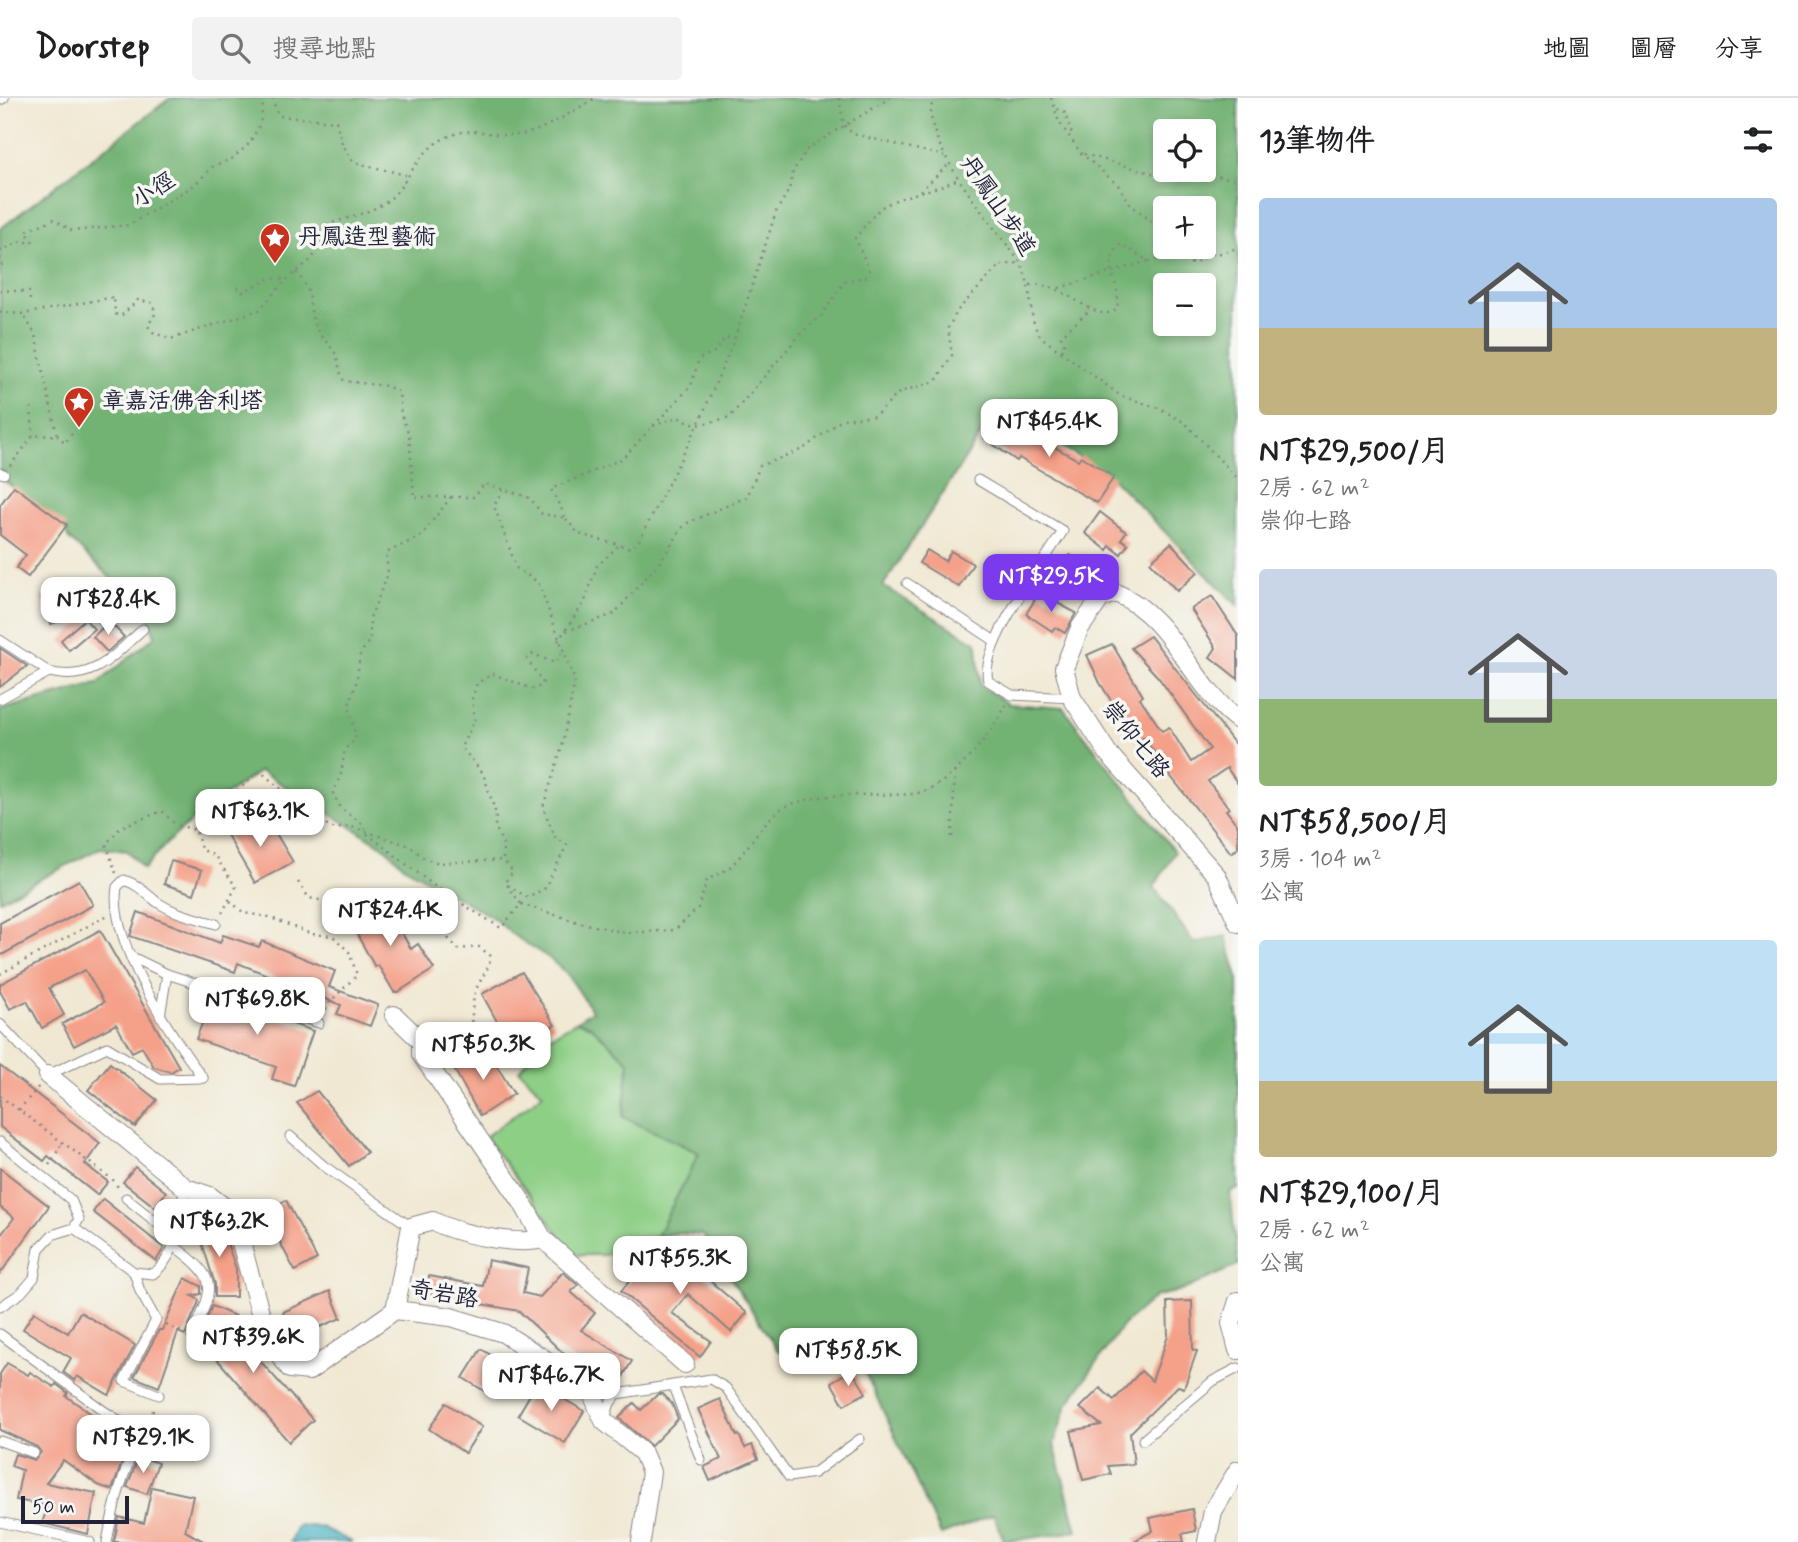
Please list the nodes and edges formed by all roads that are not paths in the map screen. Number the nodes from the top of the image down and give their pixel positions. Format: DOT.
graph roads {
  1 [pos="978,480"];
  2 [pos="908,583"];
  3 [pos="143,629"];
  4 [pos="0,640"];
  5 [pos="995,640"];
  6 [pos="49,672"];
  7 [pos="1072,698"];
  8 [pos="0,699"];
  9 [pos="1238,720"];
  10 [pos="1238,923"];
  11 [pos="216,924"];
  12 [pos="132,957"];
  13 [pos="167,974"];
  14 [pos="394,1014"];
  15 [pos="160,1018"];
  16 [pos="318,1023"];
  17 [pos="0,1024"];
  18 [pos="45,1079"];
  19 [pos="290,1136"];
  20 [pos="0,1142"];
  21 [pos="186,1188"];
  22 [pos="126,1198"];
  23 [pos="411,1227"];
  24 [pos="74,1228"];
  25 [pos="543,1239"];
  26 [pos="176,1243"];
  27 [pos="134,1272"];
  28 [pos="1238,1301"];
  29 [pos="0,1307"];
  30 [pos="395,1310"];
  31 [pos="0,1334"];
  32 [pos="192,1336"];
  33 [pos="1238,1350"];
  34 [pos="685,1364"];
  35 [pos="1238,1368"];
  36 [pos="673,1386"];
  37 [pos="159,1395"];
  38 [pos="604,1421"];
  39 [pos="860,1439"];
  40 [pos="1143,1440"];
  41 [pos="0,1441"];
  42 [pos="34,1453"];
  43 [pos="701,1460"];
  44 [pos="1238,1471"];
  45 [pos="0,1522"];
  46 [pos="90,1542"];
  47 [pos="107,1542"];
  48 [pos="641,1542"];
  49 [pos="1207,1542"];
  1 -- 5 [label="lane"];
  2 -- 5 [label="lane"];
  3 -- 6 [label="lane"];
  4 -- 6 [label="lane"];
  5 -- 7 [label="lane"];
  6 -- 8 [label="lane"];
  7 -- 9 [label="street, 崇仰七路"];
  7 -- 10 [label="street, 崇仰七路"];
  11 -- 12 [label="lane"];
  12 -- 13 [label="lane"];
  12 -- 15 [label="lane"];
  13 -- 15 [label="lane"];
  13 -- 16 [label="lane"];
  14 -- 25 [label="street"];
  15 -- 18 [label="lane"];
  17 -- 18 [label="lane, 奇岩路"];
  18 -- 21 [label="street, 奇岩路"];
  19 -- 23 [label="lane"];
  20 -- 24 [label="lane"];
  21 -- 26 [label="lane"];
  21 -- 30 [label="street, 奇岩路"];
  22 -- 26 [label="lane"];
  23 -- 25 [label="street"];
  23 -- 30 [label="street"];
  24 -- 27 [label="lane"];
  24 -- 29 [label="lane"];
  25 -- 34 [label="street"];
  26 -- 27 [label="lane"];
  26 -- 32 [label="lane"];
  27 -- 37 [label="lane"];
  28 -- 33 [label="street"];
  30 -- 38 [label="street, 奇岩路"];
  31 -- 47 [label="lane"];
  35 -- 40 [label="lane"];
  36 -- 38 [label="lane"];
  36 -- 39 [label="lane"];
  36 -- 43 [label="lane"];
  38 -- 48 [label="street, 奇岩路"];
  41 -- 42 [label="lane"];
  44 -- 49 [label="street"];
  45 -- 46 [label="lane"];
}
